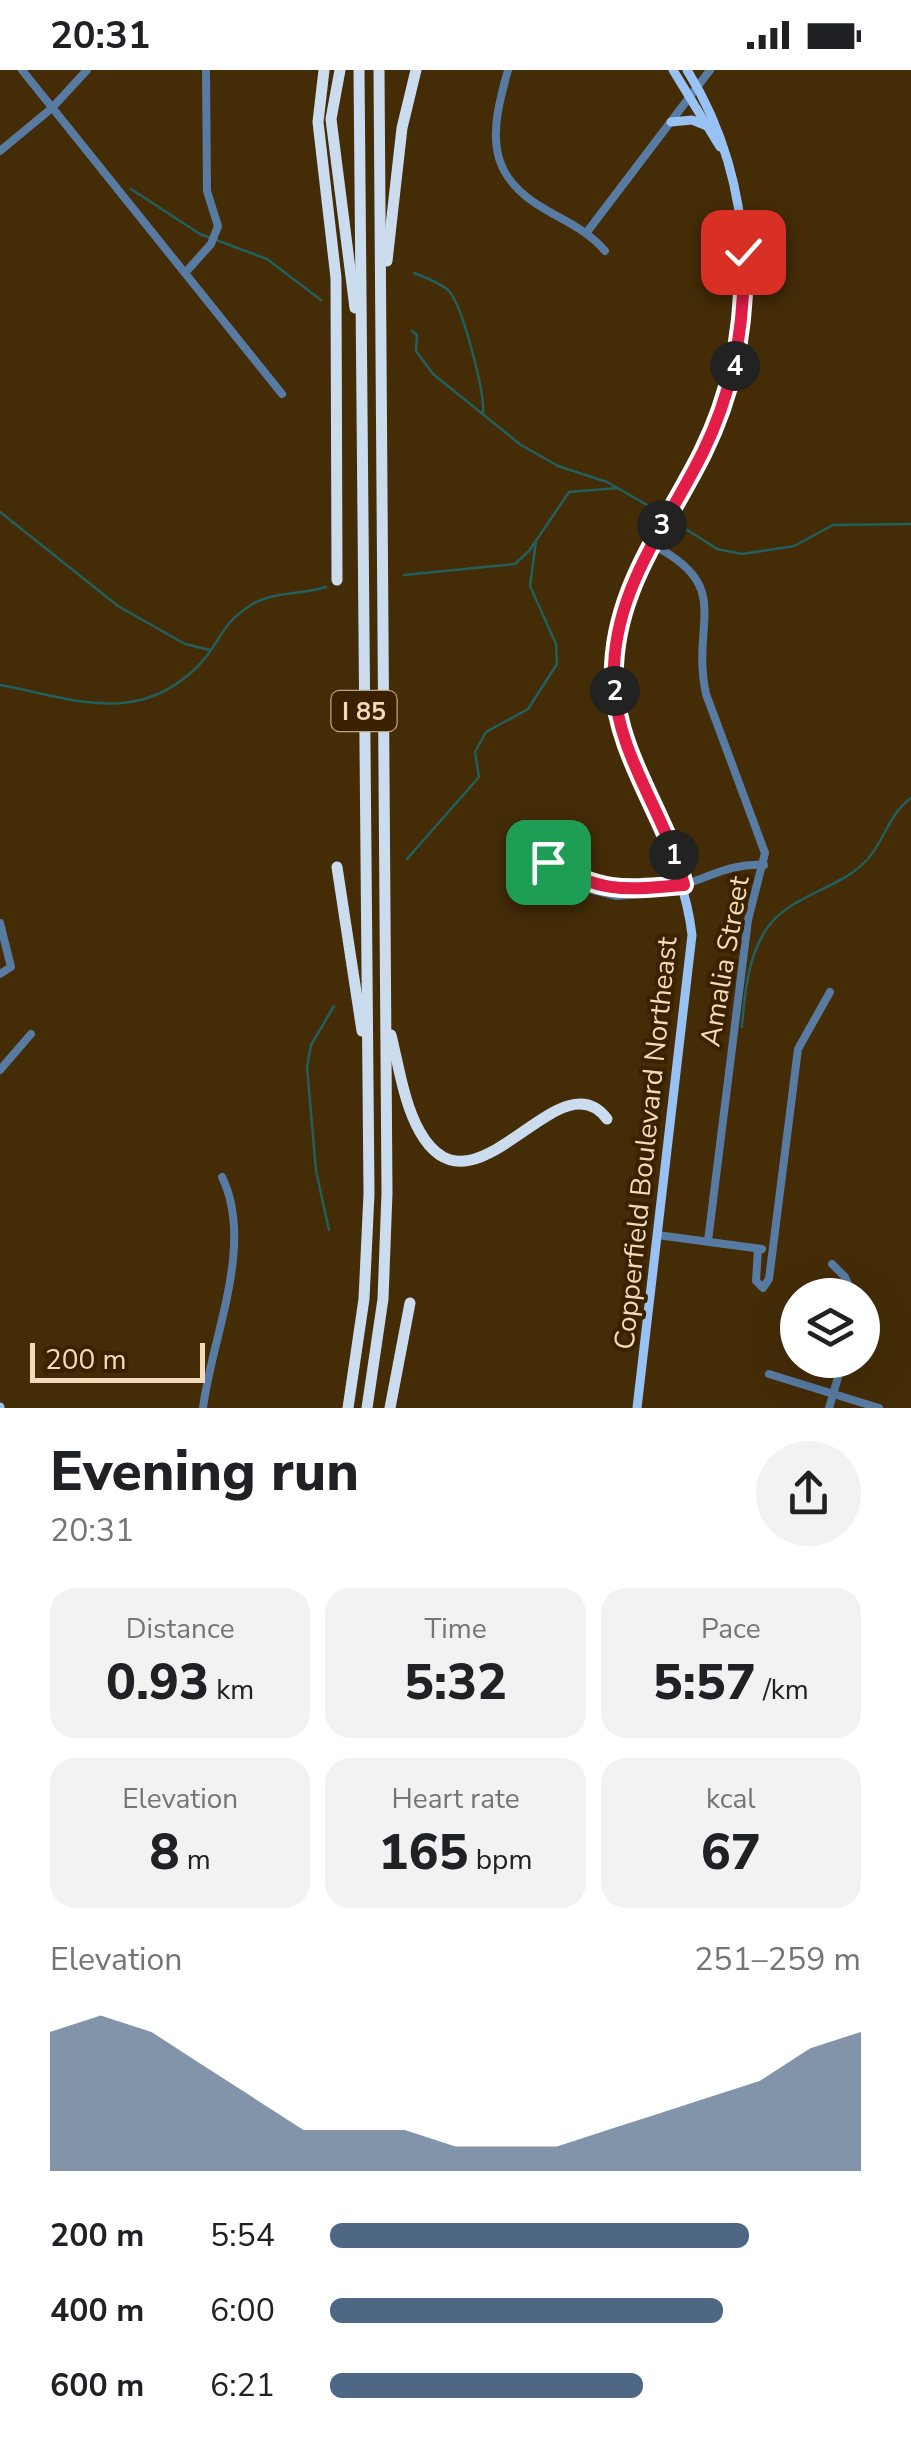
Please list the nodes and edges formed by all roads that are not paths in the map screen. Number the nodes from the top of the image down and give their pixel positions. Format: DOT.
graph roads {
  1 [pos="22,70"];
  2 [pos="87,70"];
  3 [pos="206,70"];
  4 [pos="324,70"];
  5 [pos="340,70"];
  6 [pos="359,70"];
  7 [pos="379,70"];
  8 [pos="416,70"];
  9 [pos="508,70"];
  10 [pos="673,70"];
  11 [pos="687,70"];
  12 [pos="710,70"];
  13 [pos="697,86"];
  14 [pos="690,96"];
  15 [pos="52,108"];
  16 [pos="671,122"];
  17 [pos="706,126"];
  18 [pos="720,147"];
  19 [pos="0,151"];
  20 [pos="587,232"];
  21 [pos="605,251"];
  22 [pos="185,273"];
  23 [pos="381,304"];
  24 [pos="361,356"];
  25 [pos="282,394"];
  26 [pos="651,544"];
  27 [pos="336,580"];
  28 [pos="523,824"];
  29 [pos="764,865"];
  30 [pos="336,867"];
  31 [pos="681,886"];
  32 [pos="0,923"];
  33 [pos="0,974"];
  34 [pos="830,992"];
  35 [pos="386,1017"];
  36 [pos="31,1034"];
  37 [pos="368,1066"];
  38 [pos="0,1070"];
  39 [pos="607,1119"];
  40 [pos="222,1177"];
  41 [pos="658,1235"];
  42 [pos="708,1242"];
  43 [pos="758,1249"];
  44 [pos="771,1250"];
  45 [pos="832,1264"];
  46 [pos="845,1278"];
  47 [pos="410,1303"];
  48 [pos="769,1374"];
  49 [pos="838,1378"];
  50 [pos="834,1392"];
  51 [pos="203,1408"];
  52 [pos="348,1408"];
  53 [pos="367,1408"];
  54 [pos="390,1408"];
  55 [pos="637,1408"];
  56 [pos="829,1408"];
  57 [pos="879,1408"];
  1 -- 15 [label="street"];
  2 -- 15 [label="street"];
  3 -- 22 [label="street"];
  4 -- 27 [label="highway"];
  5 -- 24 [label="highway"];
  6 -- 24 [label="highway, I 85"];
  7 -- 23 [label="highway, I 85"];
  8 -- 23 [label="highway"];
  9 -- 20 [label="street"];
  10 -- 14 [label="main road, Copperfield Boulevard Northeast"];
  11 -- 13 [label="main road, Copperfield Boulevard Northeast"];
  12 -- 13 [label="street"];
  13 -- 14 [label="street"];
  13 -- 18 [label="main road, Copperfield Boulevard Northeast"];
  14 -- 16 [label="street"];
  14 -- 17 [label="main road, Copperfield Boulevard Northeast"];
  15 -- 19 [label="street"];
  15 -- 22 [label="street"];
  16 -- 17 [label="main road"];
  16 -- 20 [label="street"];
  17 -- 18 [label="main road, Copperfield Boulevard Northeast"];
  18 -- 26 [label="main road, Copperfield Boulevard Northeast"];
  20 -- 21 [label="street"];
  22 -- 25 [label="street"];
  23 -- 35 [label="highway, I 85"];
  24 -- 37 [label="highway, I 85"];
  26 -- 29 [label="street, Amalia Street"];
  26 -- 31 [label="main road, Copperfield Boulevard Northeast"];
  28 -- 31 [label="street"];
  29 -- 31 [label="street"];
  29 -- 42 [label="street, Amalia Street"];
  30 -- 37 [label="highway"];
  31 -- 41 [label="main road, Copperfield Boulevard Northeast"];
  32 -- 33 [label="street"];
  34 -- 44 [label="street"];
  35 -- 39 [label="highway"];
  35 -- 53 [label="highway, I 85"];
  36 -- 38 [label="street"];
  37 -- 52 [label="highway, I 85"];
  40 -- 51 [label="street"];
  41 -- 42 [label="street"];
  41 -- 55 [label="main road, Copperfield Boulevard Northeast"];
  42 -- 43 [label="street"];
  43 -- 44 [label="street"];
  43 -- 44 [label="street"];
  45 -- 46 [label="street"];
  47 -- 54 [label="highway"];
  48 -- 50 [label="street"];
  49 -- 50 [label="street"];
  50 -- 56 [label="street"];
  50 -- 57 [label="street"];
}
